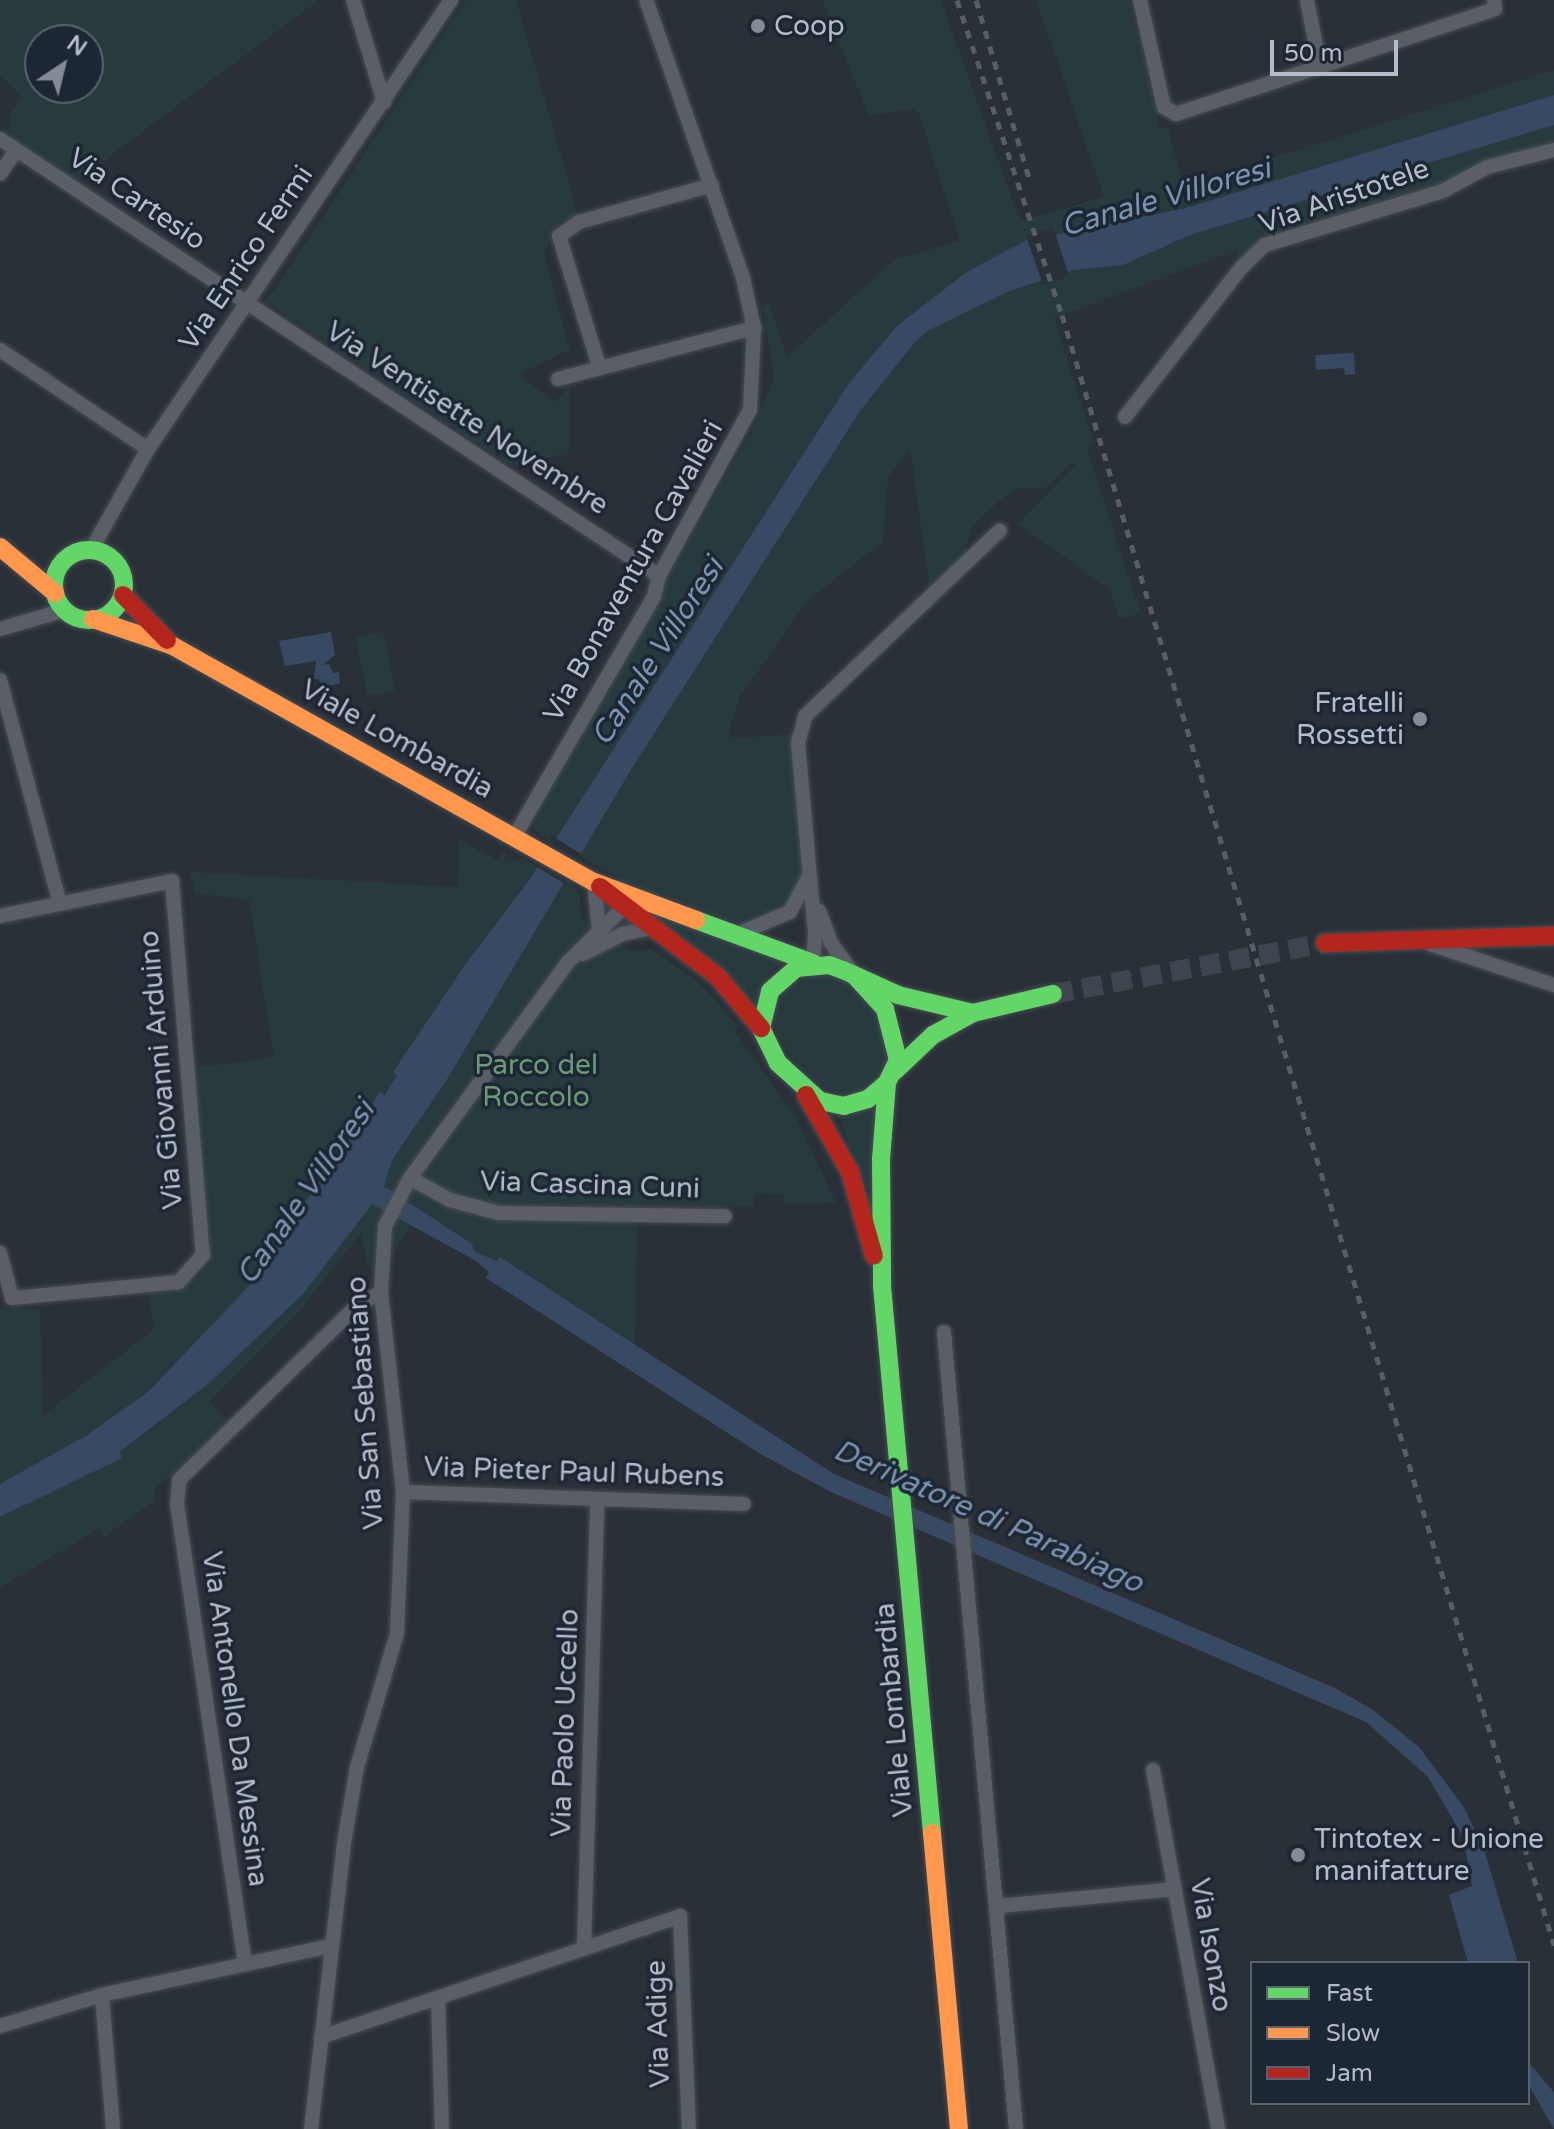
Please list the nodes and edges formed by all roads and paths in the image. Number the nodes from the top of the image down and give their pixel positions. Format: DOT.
graph roads {
  1 [pos="353,0"];
  2 [pos="451,0"];
  3 [pos="646,0"];
  4 [pos="1140,0"];
  5 [pos="1307,0"];
  6 [pos="1494,4"];
  7 [pos="1320,66"];
  8 [pos="384,102"];
  9 [pos="0,139"];
  10 [pos="16,150"];
  11 [pos="1554,150"];
  12 [pos="0,174"];
  13 [pos="712,185"];
  14 [pos="246,303"];
  15 [pos="754,328"];
  16 [pos="0,350"];
  17 [pos="599,366"];
  18 [pos="558,379"];
  19 [pos="1125,417"];
  20 [pos="148,449"];
  21 [pos="1000,530"];
  22 [pos="0,547"];
  23 [pos="91,550"];
  24 [pos="18,559"];
  25 [pos="62,563"];
  26 [pos="659,576"];
  27 [pos="123,595"];
  28 [pos="60,601"];
  29 [pos="93,619"];
  30 [pos="0,629"];
  31 [pos="173,646"];
  32 [pos="0,680"];
  33 [pos="514,837"];
  34 [pos="810,868"];
  35 [pos="586,877"];
  36 [pos="649,900"];
  37 [pos="60,904"];
  38 [pos="623,908"];
  39 [pos="0,916"];
  40 [pos="652,928"];
  41 [pos="599,930"];
  42 [pos="740,933"];
  43 [pos="1554,936"];
  44 [pos="1419,940"];
  45 [pos="1325,943"];
  46 [pos="568,962"];
  47 [pos="813,963"];
  48 [pos="854,975"];
  49 [pos="1554,985"];
  50 [pos="1053,994"];
  51 [pos="973,1013"];
  52 [pos="761,1028"];
  53 [pos="890,1078"];
  54 [pos="803,1090"];
  55 [pos="410,1178"];
  56 [pos="725,1216"];
  57 [pos="0,1253"];
  58 [pos="882,1286"];
  59 [pos="381,1292"];
  60 [pos="944,1332"];
  61 [pos="403,1492"];
  62 [pos="597,1499"];
  63 [pos="744,1504"];
  64 [pos="1153,1770"];
  65 [pos="1174,1889"];
  66 [pos="998,1906"];
  67 [pos="330,1946"];
  68 [pos="584,1948"];
  69 [pos="245,1964"];
  70 [pos="102,1995"];
  71 [pos="438,1998"];
  72 [pos="0,2026"];
  73 [pos="321,2037"];
  74 [pos="113,2129"];
  75 [pos="311,2129"];
  76 [pos="442,2129"];
  77 [pos="689,2129"];
  78 [pos="959,2129"];
  79 [pos="1016,2129"];
  80 [pos="1218,2129"];
  1 -- 8 [label="street"];
  2 -- 8 [label="street, Via Enrico Fermi"];
  3 -- 13 [label="street, Via Bonaventura Cavalieri"];
  4 -- 7 [label="street"];
  5 -- 7 [label="street"];
  6 -- 7 [label="street"];
  8 -- 14 [label="street, Via Enrico Fermi"];
  9 -- 10 [label="street, Via Cartesio"];
  10 -- 12 [label="street"];
  10 -- 14 [label="street, Via Cartesio"];
  11 -- 19 [label="street, Via Aristotele"];
  13 -- 15 [label="street, Via Bonaventura Cavalieri"];
  13 -- 17 [label="street"];
  14 -- 20 [label="street, Via Enrico Fermi"];
  14 -- 26 [label="street, Via Ventisette Novembre"];
  15 -- 17 [label="street"];
  15 -- 26 [label="street, Via Bonaventura Cavalieri"];
  16 -- 20 [label="street"];
  17 -- 18 [label="street"];
  20 -- 23 [label="street, Via Enrico Fermi"];
  21 -- 34 [label="street"];
  22 -- 24 [label="main road, Viale Lombardia"];
  23 -- 25 [label="main road, Viale Lombardia"];
  23 -- 27 [label="main road, Viale Lombardia"];
  24 -- 25 [label="main road, Viale Lombardia"];
  24 -- 28 [label="main road, Viale Lombardia"];
  25 -- 28 [label="main road"];
  26 -- 33 [label="street, Via Bonaventura Cavalieri"];
  27 -- 29 [label="main road"];
  27 -- 31 [label="main road, Viale Lombardia"];
  28 -- 29 [label="main road, Viale Lombardia"];
  28 -- 30 [label="street"];
  29 -- 31 [label="main road, Viale Lombardia"];
  31 -- 33 [label="main road, Viale Lombardia"];
  32 -- 37 [label="street"];
  33 -- 35 [label="main road, Viale Lombardia"];
  34 -- 42 [label="street"];
  34 -- 47 [label="street"];
  34 -- 48 [label="street"];
  35 -- 36 [label="main road, Viale Lombardia"];
  35 -- 38 [label="main road, Viale Lombardia"];
  35 -- 41 [label="street"];
  36 -- 38 [label="street, Via San Sebastiano"];
  36 -- 42 [label="main road, Viale Lombardia"];
  37 -- 39 [label="street"];
  37 -- 57 [label="street, Via Giovanni Arduino"];
  38 -- 40 [label="main road, Viale Lombardia"];
  38 -- 41 [label="street, Via San Sebastiano"];
  40 -- 46 [label="street, Via San Sebastiano"];
  40 -- 52 [label="main road, Viale Lombardia"];
  41 -- 46 [label="street, Via San Sebastiano"];
  42 -- 47 [label="main road, Viale Lombardia"];
  43 -- 44 [label="main road"];
  44 -- 45 [label="main road"];
  44 -- 49 [label="street"];
  46 -- 55 [label="street, Via San Sebastiano"];
  47 -- 48 [label="main road, Viale Lombardia"];
  47 -- 52 [label="main road"];
  48 -- 51 [label="main road"];
  48 -- 53 [label="main road, Viale Lombardia"];
  50 -- 51 [label="main road"];
  51 -- 53 [label="main road"];
  52 -- 54 [label="main road, Viale Lombardia"];
  53 -- 54 [label="main road, Viale Lombardia"];
  53 -- 58 [label="main road, Viale Lombardia"];
  54 -- 58 [label="main road, Viale Lombardia"];
  55 -- 56 [label="street, Via Cascina Cuni"];
  55 -- 59 [label="street, Via San Sebastiano"];
  58 -- 78 [label="main road, Viale Lombardia"];
  59 -- 61 [label="street, Via San Sebastiano"];
  59 -- 69 [label="street, Via Antonello Da Messina"];
  60 -- 66 [label="street"];
  61 -- 62 [label="street, Via Pieter Paul Rubens"];
  61 -- 67 [label="street, Via San Sebastiano"];
  62 -- 63 [label="street, Via Pieter Paul Rubens"];
  62 -- 68 [label="street, Via Paolo Uccello"];
  64 -- 65 [label="street, Via Isonzo"];
  65 -- 66 [label="street"];
  65 -- 80 [label="street, Via Isonzo"];
  66 -- 79 [label="street"];
  67 -- 69 [label="street"];
  67 -- 73 [label="street, Via San Sebastiano"];
  68 -- 71 [label="street"];
  68 -- 77 [label="street, Via Adige"];
  69 -- 70 [label="street"];
  70 -- 72 [label="street"];
  70 -- 74 [label="street"];
  71 -- 73 [label="street"];
  71 -- 76 [label="street"];
  73 -- 75 [label="street, Via San Sebastiano"];
}
